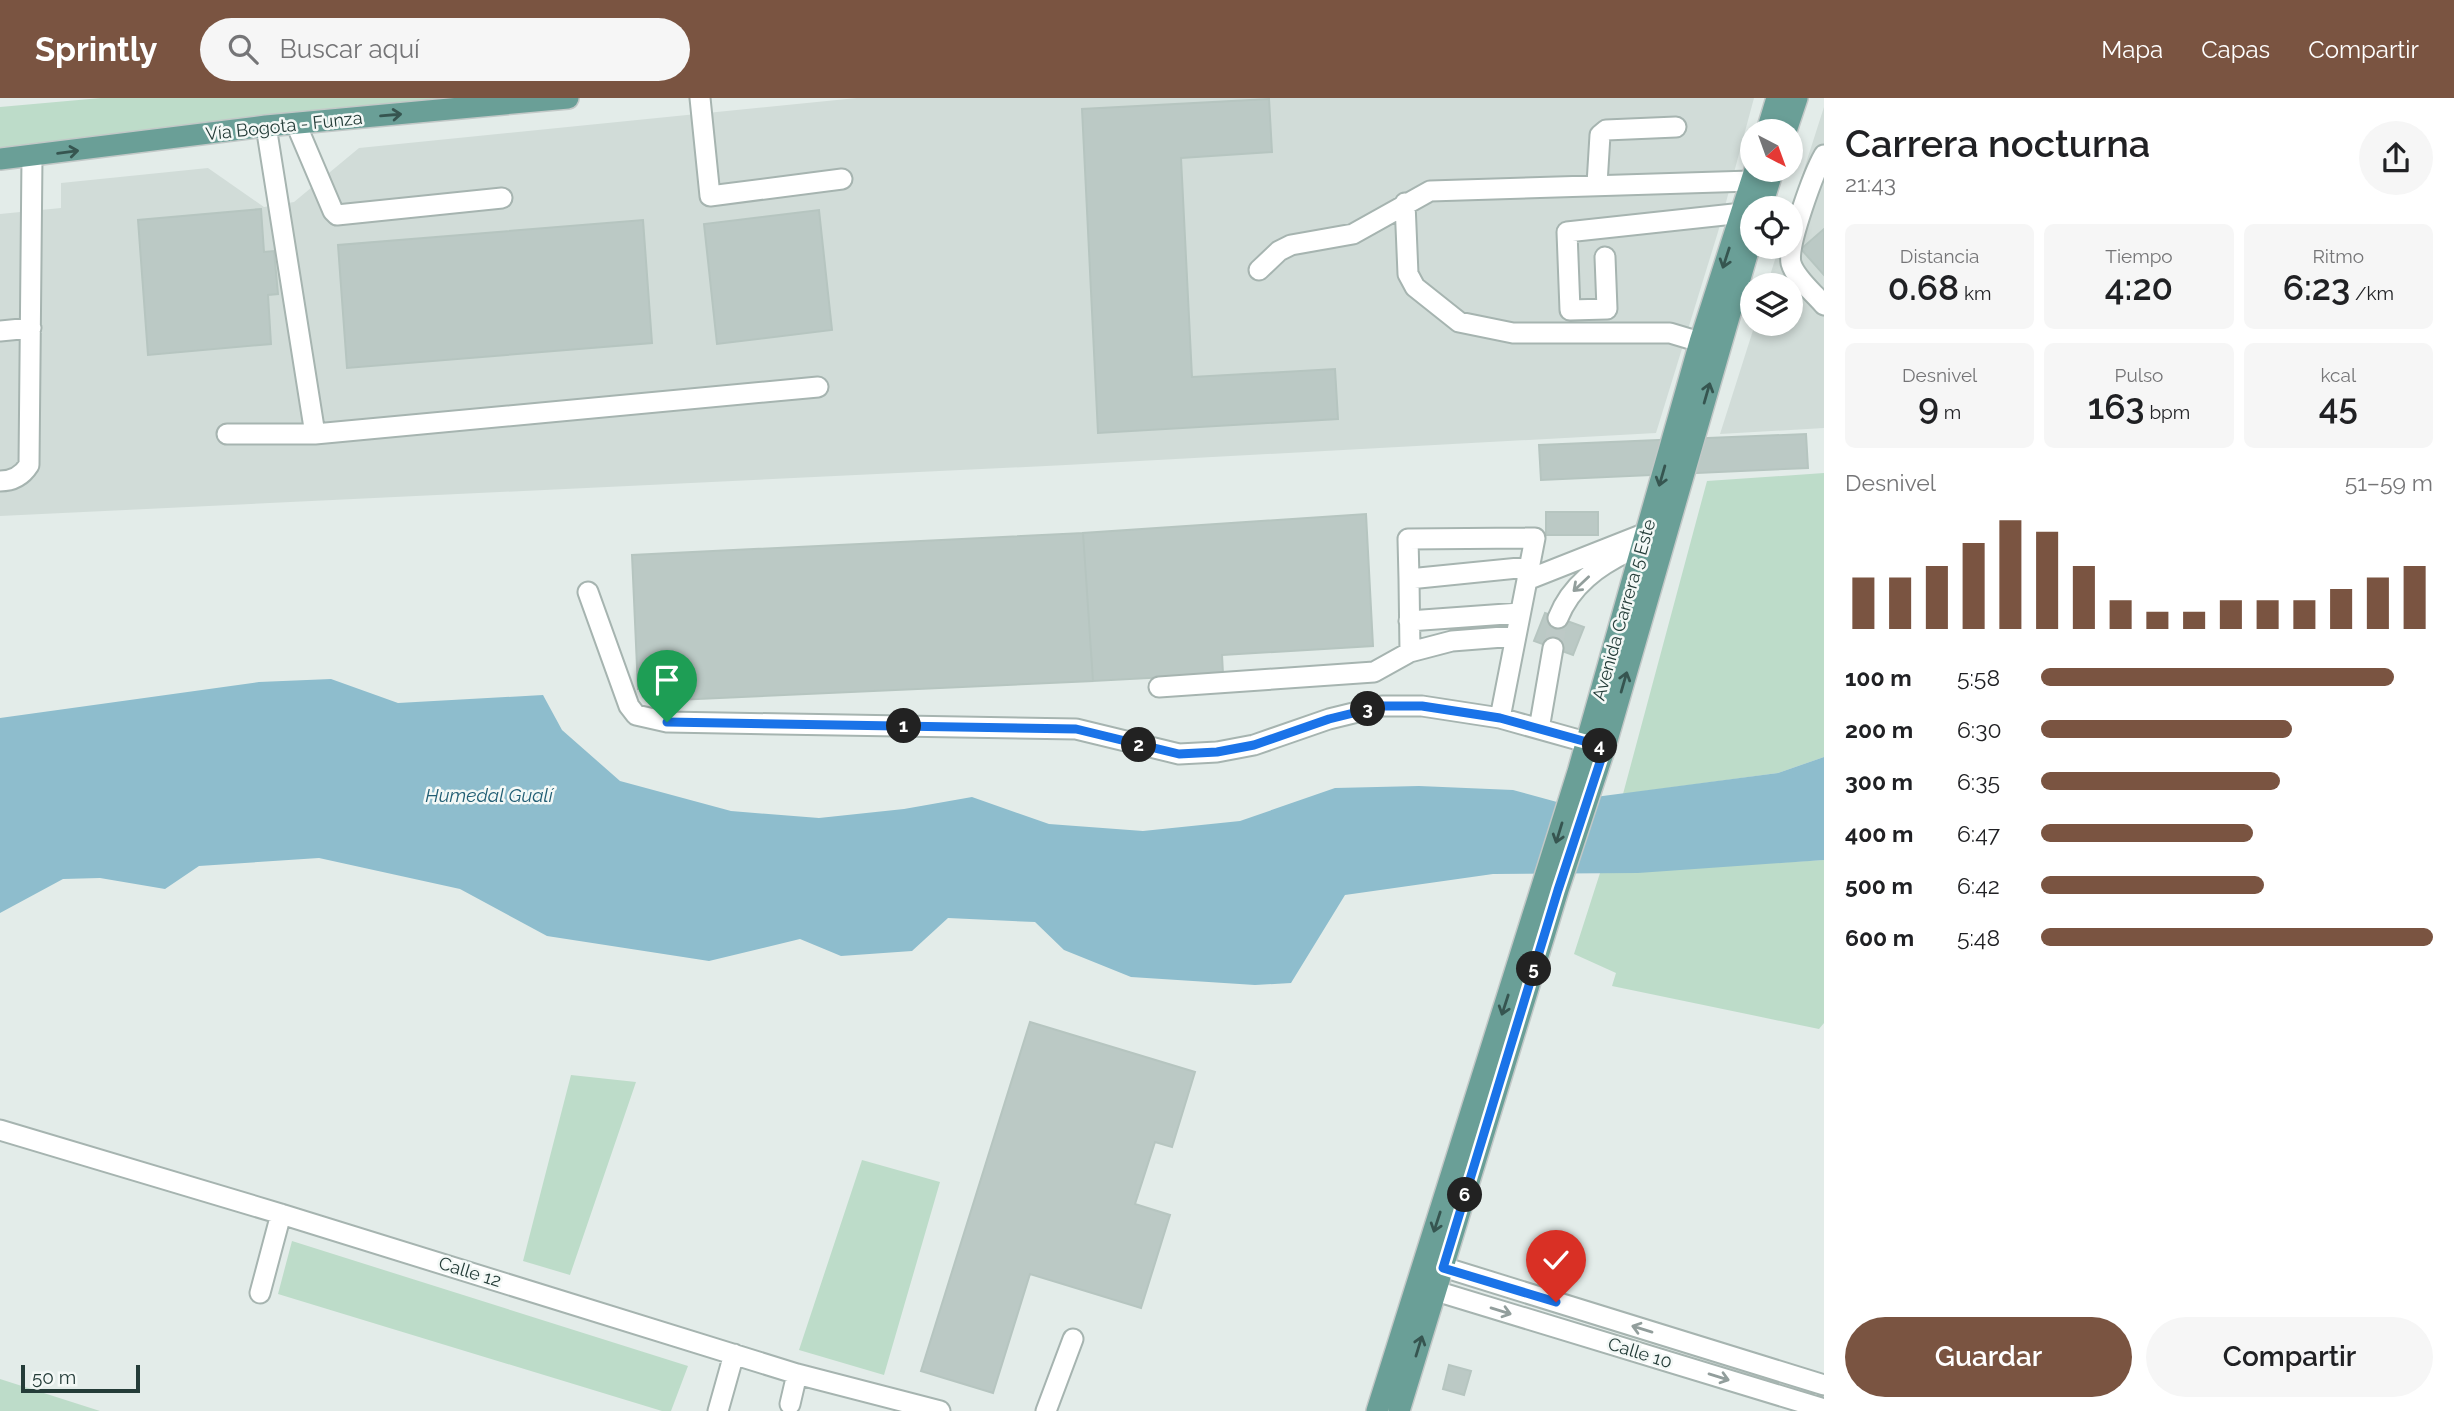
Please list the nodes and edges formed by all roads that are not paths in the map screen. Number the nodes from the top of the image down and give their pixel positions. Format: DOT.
graph roads {
  1 [pos="568,98"];
  2 [pos="700,98"];
  3 [pos="1777,98"];
  4 [pos="1797,98"];
  5 [pos="1771,119"];
  6 [pos="1790,119"];
  7 [pos="296,124"];
  8 [pos="266,127"];
  9 [pos="1676,127"];
  10 [pos="33,156"];
  11 [pos="1823,158"];
  12 [pos="0,159"];
  13 [pos="1740,176"];
  14 [pos="842,179"];
  15 [pos="1597,184"];
  16 [pos="502,198"];
  17 [pos="1405,203"];
  18 [pos="1740,212"];
  19 [pos="1740,239"];
  20 [pos="1605,257"];
  21 [pos="1745,259"];
  22 [pos="1259,270"];
  23 [pos="1824,305"];
  24 [pos="31,328"];
  25 [pos="0,331"];
  26 [pos="1700,342"];
  27 [pos="818,387"];
  28 [pos="315,433"];
  29 [pos="227,434"];
  30 [pos="0,481"];
  31 [pos="1644,539"];
  32 [pos="1528,573"];
  33 [pos="1409,579"];
  34 [pos="588,592"];
  35 [pos="1520,613"];
  36 [pos="1558,618"];
  37 [pos="1409,621"];
  38 [pos="1516,636"];
  39 [pos="1553,648"];
  40 [pos="1410,652"];
  41 [pos="1159,687"];
  42 [pos="1500,718"];
  43 [pos="1539,729"];
  44 [pos="1595,745"];
  45 [pos="0,1130"];
  46 [pos="281,1214"];
  47 [pos="1433,1267"];
  48 [pos="1468,1275"];
  49 [pos="260,1293"];
  50 [pos="1446,1294"];
  51 [pos="1073,1339"];
  52 [pos="734,1354"];
  53 [pos="797,1374"];
  54 [pos="1824,1385"];
  55 [pos="790,1404"];
  56 [pos="1824,1409"];
  57 [pos="718,1411"];
  58 [pos="940,1411"];
  59 [pos="1046,1411"];
  60 [pos="1377,1411"];
  61 [pos="1399,1411"];
  7 -- 1 [label="main road, Vía Bogota - Funza, one-way"];
  2 -- 14 [label="street"];
  3 -- 5 [label="main road"];
  4 -- 6 [label="main road"];
  7 -- 8 [label="main road, Vía Bogota - Funza"];
  7 -- 16 [label="street"];
  10 -- 8 [label="main road, Vía Bogota - Funza, one-way"];
  8 -- 28 [label="street"];
  9 -- 15 [label="street"];
  10 -- 12 [label="main road, Vía Bogota - Funza"];
  10 -- 24 [label="street"];
  11 -- 23 [label="street"];
  13 -- 15 [label="street"];
  15 -- 17 [label="street"];
  17 -- 22 [label="street"];
  17 -- 26 [label="street"];
  18 -- 20 [label="street"];
  19 -- 26 [label="main road, Avenida Carrera 5 Este, one-way"];
  44 -- 21 [label="main road, Avenida Carrera 5 Este, one-way"];
  24 -- 25 [label="street"];
  24 -- 30 [label="street"];
  26 -- 31 [label="main road, Avenida Carrera 5 Este, one-way"];
  27 -- 28 [label="street"];
  28 -- 29 [label="street"];
  31 -- 32 [label="street"];
  31 -- 36 [label="street, one-way"];
  31 -- 44 [label="main road, Avenida Carrera 5 Este"];
  32 -- 33 [label="street"];
  32 -- 33 [label="street"];
  32 -- 35 [label="street"];
  33 -- 37 [label="street"];
  34 -- 42 [label="street"];
  35 -- 37 [label="street"];
  35 -- 38 [label="street"];
  37 -- 40 [label="street"];
  38 -- 40 [label="street"];
  38 -- 42 [label="street"];
  39 -- 43 [label="street"];
  40 -- 41 [label="street"];
  42 -- 43 [label="street"];
  43 -- 44 [label="street"];
  44 -- 47 [label="main road, Avenida Carrera 5 Este"];
  45 -- 46 [label="street, Calle 12"];
  46 -- 49 [label="street"];
  46 -- 52 [label="street, Calle 12"];
  47 -- 48 [label="street, Calle 10"];
  47 -- 50 [label="main road, Avenida Carrera 5 Este"];
  47 -- 60 [label="main road, Avenida Carrera 5 Este"];
  48 -- 50 [label="street"];
  54 -- 48 [label="street, Calle 10, one-way"];
  50 -- 56 [label="street, Calle 10, one-way"];
  61 -- 50 [label="main road, Avenida Carrera 5 Este, one-way"];
  51 -- 59 [label="street"];
  52 -- 53 [label="street, Calle 12"];
  52 -- 57 [label="street"];
  53 -- 55 [label="street"];
  53 -- 58 [label="street, Calle 12"];
}
